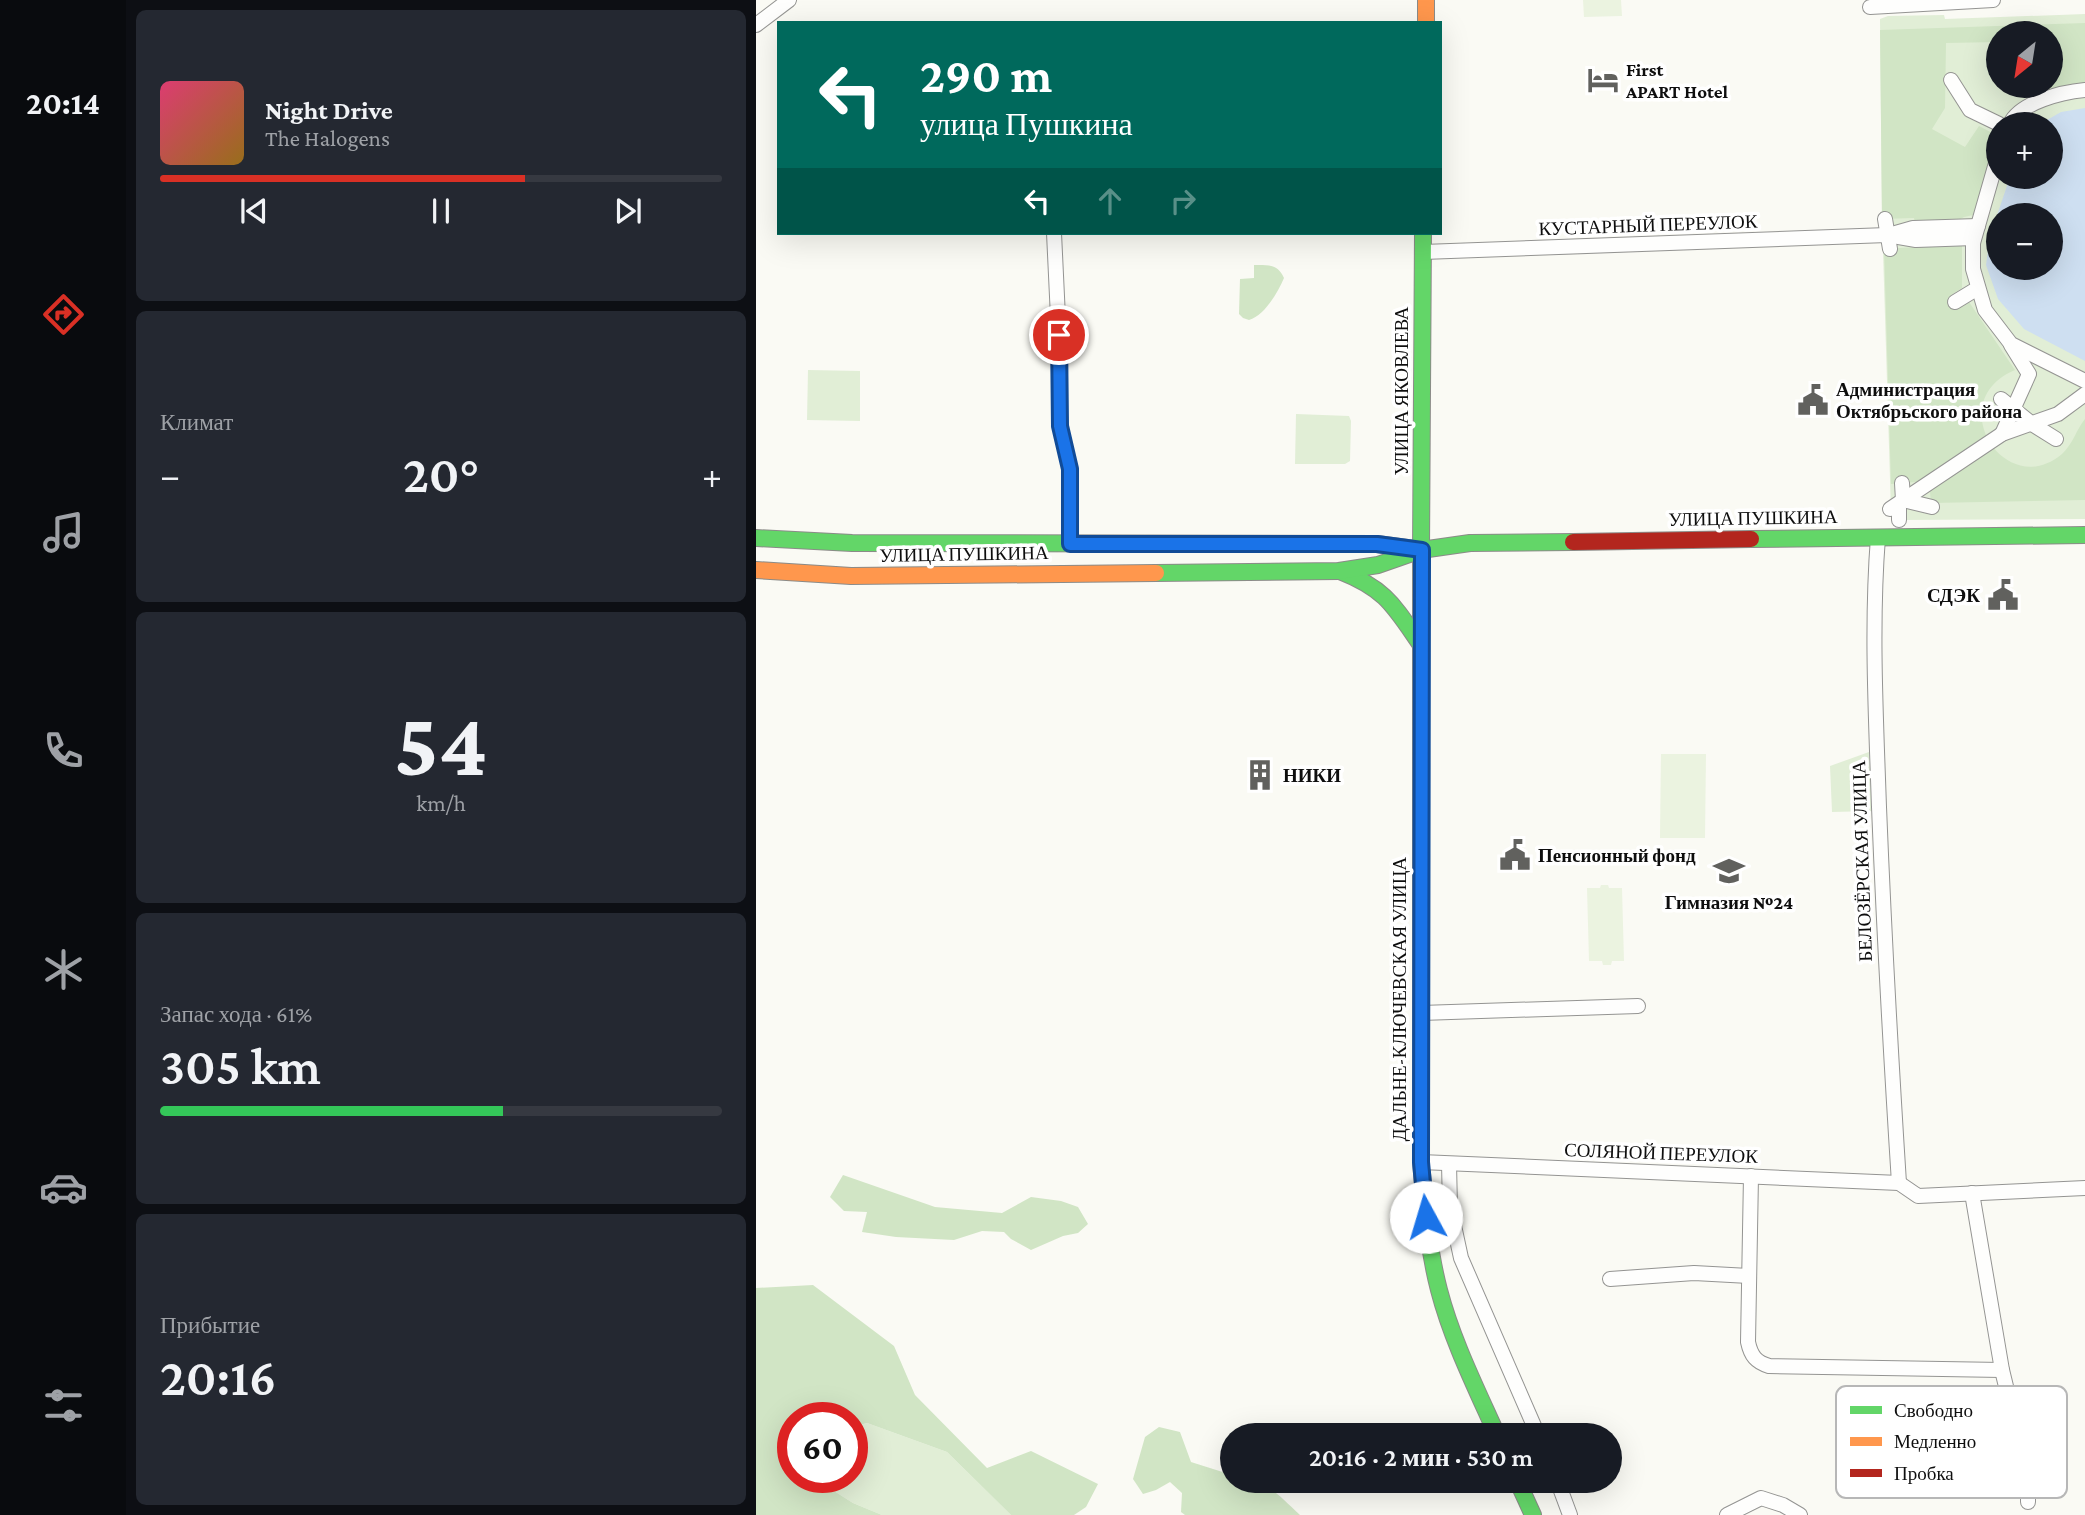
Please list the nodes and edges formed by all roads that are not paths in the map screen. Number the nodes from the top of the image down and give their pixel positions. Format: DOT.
graph roads {
  1 [pos="789,0"];
  2 [pos="1426,0"];
  3 [pos="1993,0"];
  4 [pos="1870,7"];
  5 [pos="1426,21"];
  6 [pos="756,25"];
  7 [pos="1951,80"];
  8 [pos="2085,90"];
  9 [pos="2021,112"];
  10 [pos="1986,120"];
  11 [pos="1986,189"];
  12 [pos="1885,219"];
  13 [pos="1971,232"];
  14 [pos="1914,233"];
  15 [pos="1054,235"];
  16 [pos="1423,235"];
  17 [pos="1884,240"];
  18 [pos="1423,252"];
  19 [pos="1978,288"];
  20 [pos="1955,302"];
  21 [pos="2011,344"];
  22 [pos="2085,381"];
  23 [pos="2085,394"];
  24 [pos="2001,399"];
  25 [pos="2013,409"];
  26 [pos="2032,424"];
  27 [pos="2002,434"];
  28 [pos="2056,439"];
  29 [pos="1902,483"];
  30 [pos="2085,535"];
  31 [pos="1878,537"];
  32 [pos="756,538"];
  33 [pos="1070,544"];
  34 [pos="1422,550"];
  35 [pos="756,570"];
  36 [pos="1339,571"];
  37 [pos="1421,645"];
  38 [pos="1638,1006"];
  39 [pos="1421,1013"];
  40 [pos="1421,1162"];
  41 [pos="1448,1164"];
  42 [pos="1751,1176"];
  43 [pos="1899,1183"];
  44 [pos="2085,1188"];
  45 [pos="1972,1193"];
  46 [pos="1749,1276"];
  47 [pos="1610,1279"];
  48 [pos="2002,1370"];
  49 [pos="2006,1386"];
  50 [pos="1492,1423"];
  51 [pos="1533,1423"];
  52 [pos="1523,1493"];
  53 [pos="1562,1493"];
  54 [pos="2028,1498"];
  55 [pos="2028,1502"];
  56 [pos="1533,1515"];
  57 [pos="1570,1515"];
  58 [pos="1727,1515"];
  59 [pos="1800,1515"];
  1 -- 6 [label="street"];
  2 -- 5 [label="main road"];
  3 -- 4 [label="street"];
  7 -- 10 [label="street"];
  8 -- 9 [label="street"];
  11 -- 13 [label="street"];
  12 -- 17 [label="street"];
  13 -- 14 [label="street"];
  13 -- 14 [label="street"];
  13 -- 19 [label="street"];
  14 -- 17 [label="street, КУСТАРНЫЙ ПЕРЕУЛОК"];
  15 -- 33 [label="street"];
  16 -- 18 [label="main road, УЛИЦА ЯКОВЛЕВА"];
  17 -- 18 [label="street, КУСТАРНЫЙ ПЕРЕУЛОК"];
  18 -- 34 [label="main road, УЛИЦА ЯКОВЛЕВА"];
  19 -- 20 [label="street"];
  19 -- 21 [label="street"];
  21 -- 22 [label="street"];
  21 -- 25 [label="street"];
  23 -- 26 [label="street"];
  24 -- 25 [label="street"];
  25 -- 26 [label="street"];
  25 -- 27 [label="street"];
  26 -- 27 [label="street"];
  26 -- 28 [label="street"];
  27 -- 29 [label="street"];
  30 -- 31 [label="main road, УЛИЦА ПУШКИНА"];
  31 -- 34 [label="main road, УЛИЦА ПУШКИНА"];
  31 -- 43 [label="street, БЕЛОЗЁРСКАЯ УЛИЦА"];
  32 -- 33 [label="main road, УЛИЦА ПУШКИНА"];
  33 -- 34 [label="main road, УЛИЦА ПУШКИНА"];
  34 -- 36 [label="main road, УЛИЦА ПУШКИНА"];
  34 -- 37 [label="main road, ДАЛЬНЕ-КЛЮЧЕВСКАЯ УЛИЦА"];
  35 -- 36 [label="main road, УЛИЦА ПУШКИНА"];
  36 -- 37 [label="main road"];
  37 -- 39 [label="main road, ДАЛЬНЕ-КЛЮЧЕВСКАЯ УЛИЦА"];
  38 -- 39 [label="street"];
  39 -- 40 [label="main road, ДАЛЬНЕ-КЛЮЧЕВСКАЯ УЛИЦА"];
  40 -- 41 [label="street, СОЛЯНОЙ ПЕРЕУЛОК"];
  40 -- 50 [label="main road, ДАЛЬНЕ-КЛЮЧЕВСКАЯ УЛИЦА"];
  41 -- 42 [label="street, СОЛЯНОЙ ПЕРЕУЛОК"];
  41 -- 51 [label="street"];
  42 -- 43 [label="street, СОЛЯНОЙ ПЕРЕУЛОК"];
  42 -- 46 [label="street"];
  43 -- 45 [label="street, СОЛЯНОЙ ПЕРЕУЛОК"];
  44 -- 45 [label="street, СОЛЯНОЙ ПЕРЕУЛОК"];
  45 -- 48 [label="street"];
  46 -- 47 [label="street"];
  46 -- 48 [label="street"];
  48 -- 49 [label="street"];
  52 -- 56 [label="main road"];
  53 -- 57 [label="street"];
  54 -- 55 [label="street"];
  58 -- 59 [label="street"];
}
